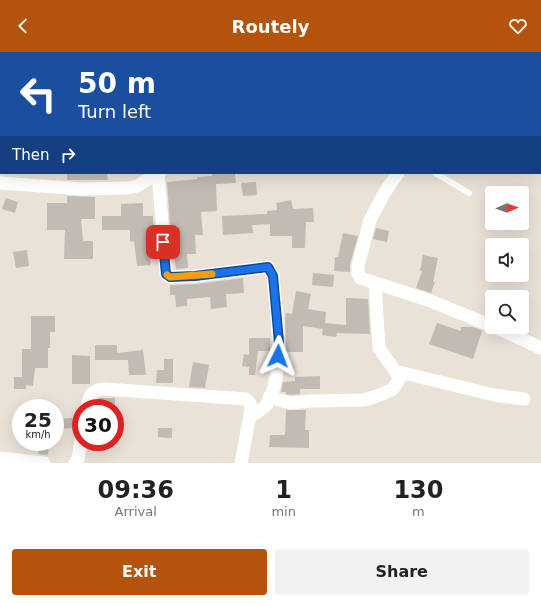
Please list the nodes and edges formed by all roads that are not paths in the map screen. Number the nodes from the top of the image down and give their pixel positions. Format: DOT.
graph roads {
  1 [pos="157,174"];
  2 [pos="159,174"];
  3 [pos="397,174"];
  4 [pos="437,174"];
  5 [pos="16,179"];
  6 [pos="0,183"];
  7 [pos="469,193"];
  8 [pos="375,283"];
  9 [pos="485,323"];
  10 [pos="510,334"];
  11 [pos="541,348"];
  12 [pos="395,371"];
  13 [pos="270,397"];
  14 [pos="89,399"];
  15 [pos="524,400"];
  16 [pos="250,417"];
  17 [pos="79,451"];
  18 [pos="0,458"];
  19 [pos="44,463"];
  20 [pos="75,463"];
  21 [pos="241,463"];
  1 -- 5 [label="street"];
  2 -- 13 [label="street"];
  3 -- 8 [label="street"];
  4 -- 7 [label="lane"];
  5 -- 6 [label="street"];
  8 -- 9 [label="street"];
  8 -- 12 [label="street"];
  10 -- 11 [label="street"];
  12 -- 13 [label="street"];
  12 -- 15 [label="street"];
  13 -- 16 [label="street"];
  14 -- 16 [label="street"];
  16 -- 21 [label="street"];
  17 -- 20 [label="street"];
  18 -- 19 [label="street"];
}
